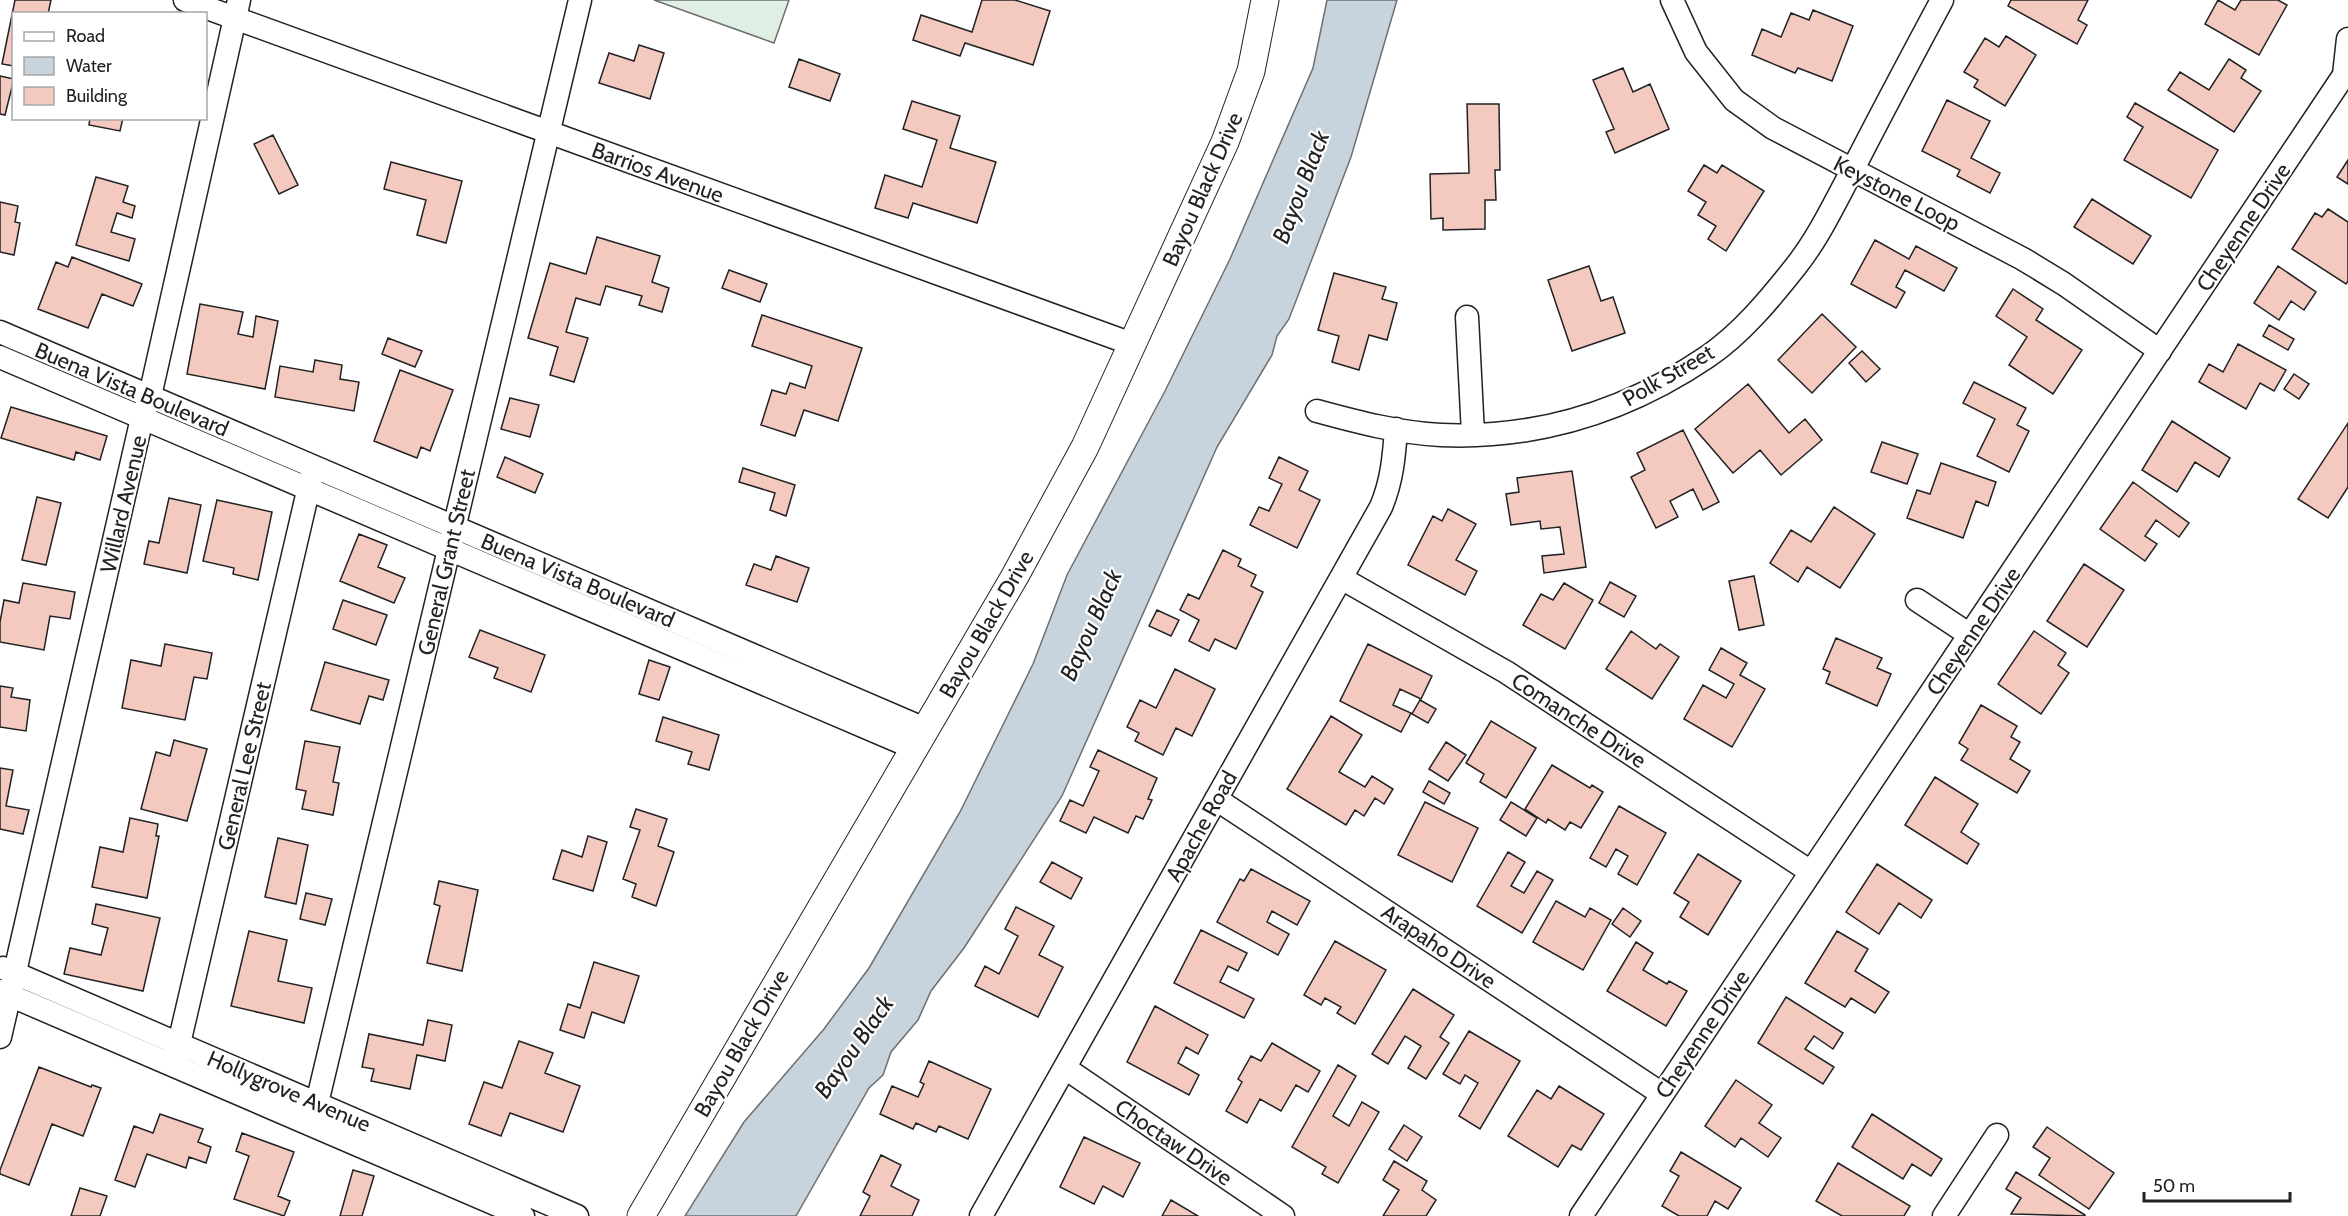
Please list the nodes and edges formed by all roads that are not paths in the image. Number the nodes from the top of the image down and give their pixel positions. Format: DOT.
graph roads {
  1 [pos="185,0"];
  2 [pos="580,0"];
  3 [pos="1265,0"];
  4 [pos="1672,0"];
  5 [pos="1942,0"];
  6 [pos="237,9"];
  7 [pos="2348,39"];
  8 [pos="548,132"];
  9 [pos="1852,170"];
  10 [pos="1467,317"];
  11 [pos="0,332"];
  12 [pos="1132,344"];
  13 [pos="2160,351"];
  14 [pos="0,357"];
  15 [pos="150,396"];
  16 [pos="1317,411"];
  17 [pos="142,418"];
  18 [pos="1396,429"];
  19 [pos="1473,434"];
  20 [pos="314,467"];
  21 [pos="308,489"];
  22 [pos="454,527"];
  23 [pos="449,549"];
  24 [pos="1341,578"];
  25 [pos="1917,600"];
  26 [pos="1970,635"];
  27 [pos="919,738"];
  28 [pos="1216,799"];
  29 [pos="1811,872"];
  30 [pos="6,982"];
  31 [pos="0,1037"];
  32 [pos="176,1054"];
  33 [pos="1065,1068"];
  34 [pos="1662,1094"];
  35 [pos="315,1114"];
  36 [pos="1997,1135"];
  37 [pos="523,1216"];
  38 [pos="577,1216"];
  39 [pos="640,1216"];
  40 [pos="981,1216"];
  41 [pos="1283,1216"];
  42 [pos="1581,1216"];
  43 [pos="1944,1216"];
  1 -- 6 [label="street, Barrios Avenue"];
  2 -- 8 [label="street, General Grant Street"];
  3 -- 12 [label="main road, Bayou Black Drive"];
  4 -- 9 [label="street, Keystone Loop"];
  5 -- 9 [label="street, Polk Street"];
  6 -- 8 [label="street, Barrios Avenue"];
  6 -- 15 [label="street, Willard Avenue"];
  7 -- 13 [label="street, Cheyenne Drive"];
  8 -- 12 [label="street, Barrios Avenue"];
  8 -- 22 [label="street, General Grant Street"];
  9 -- 13 [label="street, Keystone Loop"];
  9 -- 19 [label="street, Polk Street"];
  10 -- 19 [label="street"];
  11 -- 15 [label="street, Buena Vista Boulevard"];
  12 -- 27 [label="main road, Bayou Black Drive"];
  13 -- 26 [label="street, Cheyenne Drive"];
  14 -- 17 [label="street, Buena Vista Boulevard"];
  15 -- 17 [label="street, Willard Avenue"];
  15 -- 20 [label="street, Buena Vista Boulevard"];
  16 -- 18 [label="street, Polk Street"];
  17 -- 21 [label="street, Buena Vista Boulevard"];
  17 -- 30 [label="street, Willard Avenue"];
  18 -- 19 [label="street, Polk Street"];
  18 -- 24 [label="street, Apache Road"];
  20 -- 21 [label="street, General Lee Street"];
  20 -- 22 [label="street, Buena Vista Boulevard"];
  21 -- 23 [label="street, Buena Vista Boulevard"];
  21 -- 32 [label="street, General Lee Street"];
  22 -- 23 [label="street, General Grant Street"];
  22 -- 27 [label="street, Buena Vista Boulevard"];
  23 -- 27 [label="street, Buena Vista Boulevard"];
  23 -- 35 [label="street, General Grant Street"];
  24 -- 28 [label="street, Apache Road"];
  24 -- 29 [label="street, Comanche Drive"];
  25 -- 26 [label="street"];
  26 -- 29 [label="street, Cheyenne Drive"];
  27 -- 39 [label="main road, Bayou Black Drive"];
  28 -- 33 [label="street, Apache Road"];
  28 -- 34 [label="street, Arapaho Drive"];
  29 -- 34 [label="street, Cheyenne Drive"];
  30 -- 31 [label="street, Willard Avenue"];
  30 -- 32 [label="street, Hollygrove Avenue"];
  32 -- 35 [label="street, Hollygrove Avenue"];
  33 -- 40 [label="street, Apache Road"];
  33 -- 41 [label="street, Choctaw Drive"];
  34 -- 42 [label="street, Cheyenne Drive"];
  35 -- 37 [label="street, Hollygrove Avenue"];
  35 -- 38 [label="street, Hollygrove Avenue"];
  36 -- 43 [label="street"];
}
